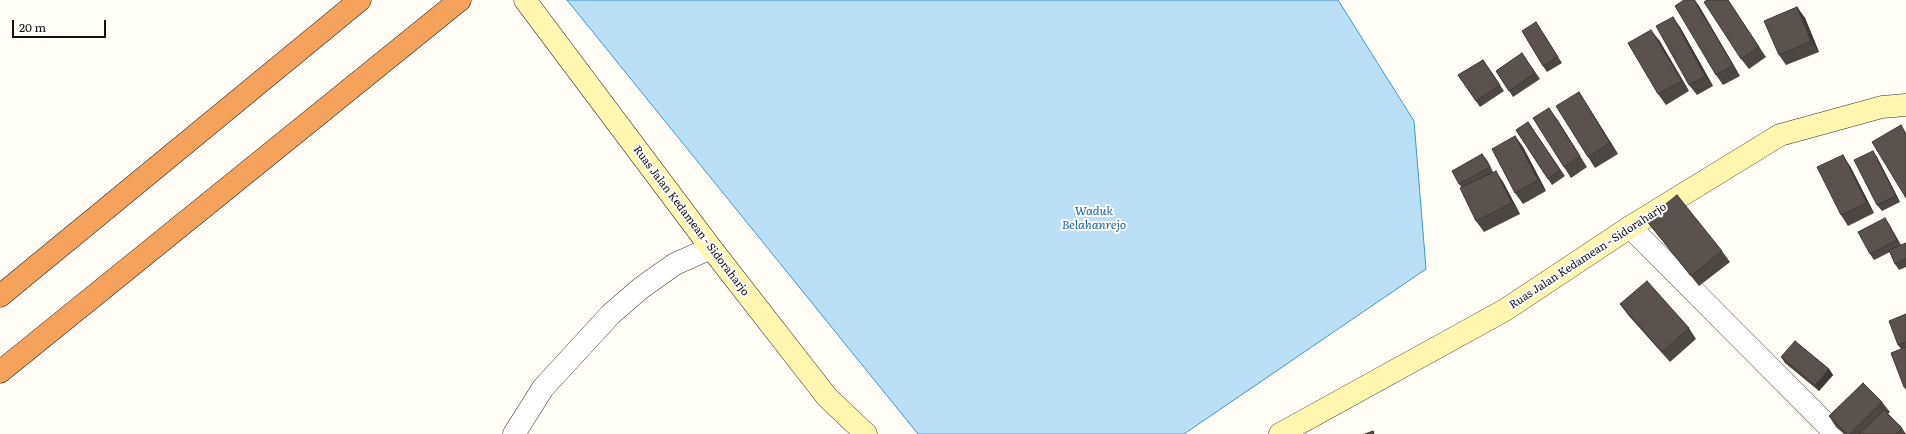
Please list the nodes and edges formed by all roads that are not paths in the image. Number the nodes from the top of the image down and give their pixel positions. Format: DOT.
graph roads {
  1 [pos="360,0"];
  2 [pos="460,0"];
  3 [pos="525,0"];
  4 [pos="1906,105"];
  5 [pos="1630,226"];
  6 [pos="711,248"];
  7 [pos="0,296"];
  8 [pos="0,372"];
  9 [pos="514,434"];
  10 [pos="866,434"];
  11 [pos="1280,434"];
  12 [pos="1836,434"];
  1 -- 7 [label="highway"];
  2 -- 8 [label="highway"];
  3 -- 6 [label="main road, Ruas Jalan Kedamean - Sidoraharjo"];
  4 -- 5 [label="main road, Ruas Jalan Kedamean - Sidoraharjo"];
  5 -- 11 [label="main road, Ruas Jalan Kedamean - Sidoraharjo"];
  5 -- 12 [label="street"];
  6 -- 9 [label="street"];
  6 -- 10 [label="main road, Ruas Jalan Kedamean - Sidoraharjo"];
}
